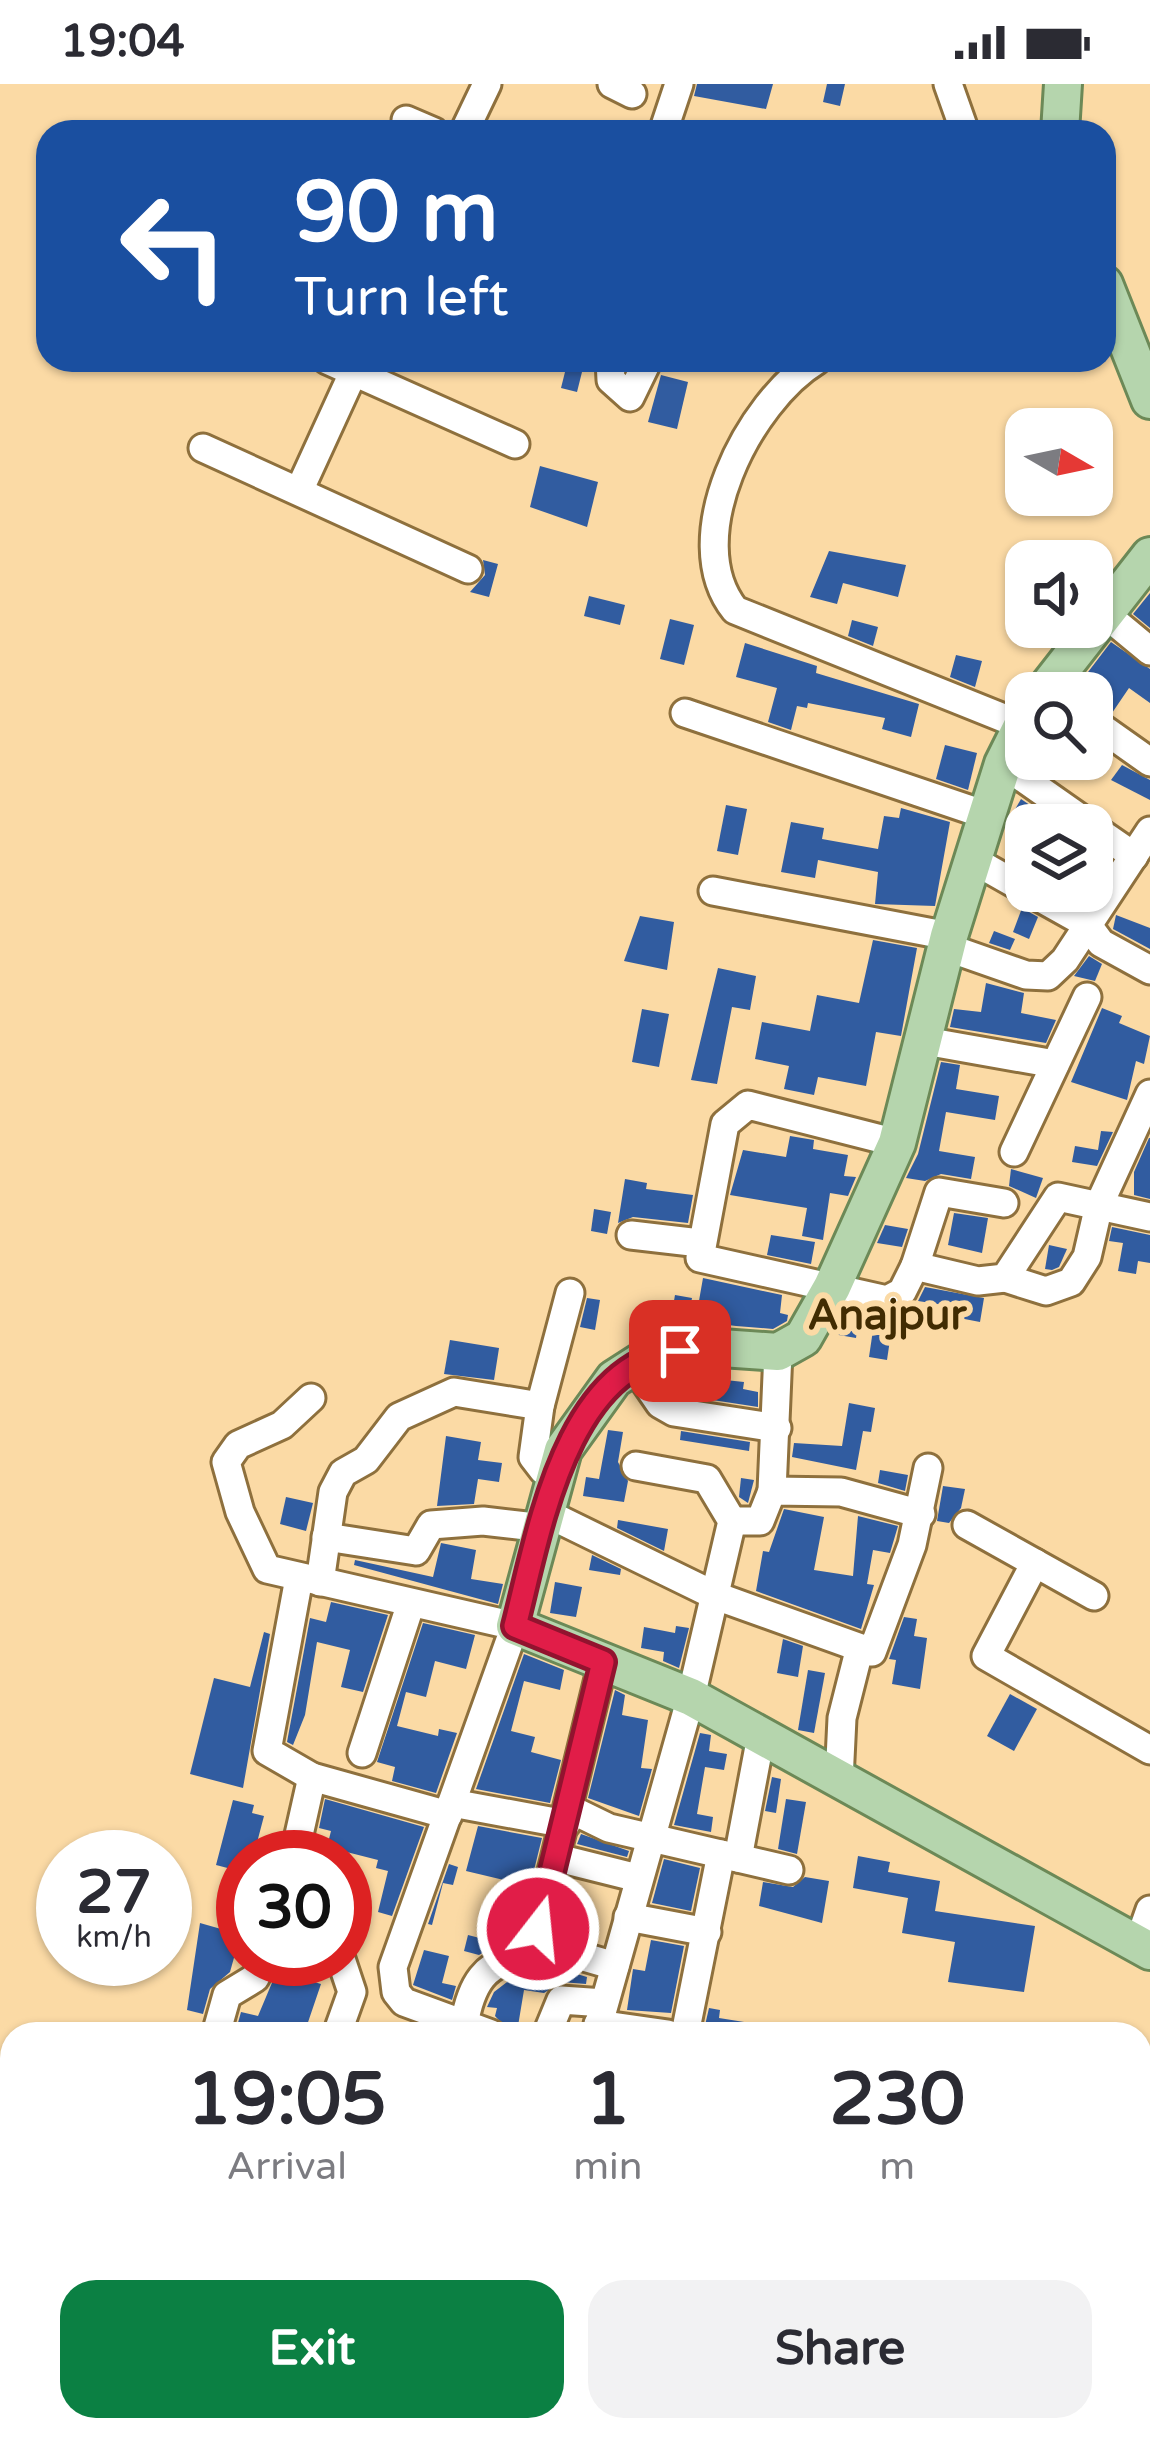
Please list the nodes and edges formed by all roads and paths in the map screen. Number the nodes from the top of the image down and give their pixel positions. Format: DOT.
graph roads {
  1 [pos="487,84"];
  2 [pos="679,84"];
  3 [pos="948,84"];
  4 [pos="1063,84"];
  5 [pos="470,120"];
  6 [pos="667,120"];
  7 [pos="961,120"];
  8 [pos="1061,120"];
  9 [pos="1116,314"];
  10 [pos="353,372"];
  11 [pos="368,372"];
  12 [pos="611,372"];
  13 [pos="643,372"];
  14 [pos="797,372"];
  15 [pos="1150,400"];
  16 [pos="515,444"];
  17 [pos="202,448"];
  18 [pos="299,491"];
  19 [pos="1150,556"];
  20 [pos="468,569"];
  21 [pos="1113,602"];
  22 [pos="1113,620"];
  23 [pos="1150,651"];
  24 [pos="1005,694"];
  25 [pos="685,712"];
  26 [pos="1113,736"];
  27 [pos="1005,761"];
  28 [pos="1150,762"];
  29 [pos="1003,764"];
  30 [pos="1060,804"];
  31 [pos="986,815"];
  32 [pos="1150,832"];
  33 [pos="1113,841"];
  34 [pos="1134,856"];
  35 [pos="973,860"];
  36 [pos="1005,878"];
  37 [pos="713,891"];
  38 [pos="1065,912"];
  39 [pos="1087,924"];
  40 [pos="947,942"];
  41 [pos="1150,970"];
  42 [pos="1087,997"];
  43 [pos="925,1042"];
  44 [pos="1055,1064"];
  45 [pos="1150,1094"];
  46 [pos="897,1142"];
  47 [pos="1014,1152"];
  48 [pos="1004,1203"];
  49 [pos="1099,1205"];
  50 [pos="1150,1217"];
  51 [pos="631,1235"];
  52 [pos="700,1243"];
  53 [pos="915,1266"];
  54 [pos="1005,1278"];
  55 [pos="832,1287"];
  56 [pos="570,1293"];
  57 [pos="778,1352"];
  58 [pos="634,1366"];
  59 [pos="311,1398"];
  60 [pos="540,1406"];
  61 [pos="777,1427"];
  62 [pos="636,1466"];
  63 [pos="928,1468"];
  64 [pos="558,1472"];
  65 [pos="772,1491"];
  66 [pos="921,1514"];
  67 [pos="546,1521"];
  68 [pos="732,1521"];
  69 [pos="967,1525"];
  70 [pos="326,1537"];
  71 [pos="1035,1563"];
  72 [pos="310,1580"];
  73 [pos="716,1596"];
  74 [pos="1094,1596"];
  75 [pos="411,1603"];
  76 [pos="515,1626"];
  77 [pos="859,1651"];
  78 [pos="603,1662"];
  79 [pos="691,1697"];
  80 [pos="761,1736"];
  81 [pos="1150,1750"];
  82 [pos="362,1754"];
  83 [pos="312,1777"];
  84 [pos="839,1780"];
  85 [pos="450,1809"];
  86 [pos="568,1816"];
  87 [pos="300,1830"];
  88 [pos="649,1838"];
  89 [pos="729,1856"];
  90 [pos="557,1858"];
  91 [pos="789,1870"];
  92 [pos="638,1878"];
  93 [pos="628,1917"];
  94 [pos="706,1932"];
  95 [pos="1146,1935"];
  96 [pos="532,1942"];
  97 [pos="615,1966"];
  98 [pos="393,1967"];
  99 [pos="242,1986"];
  100 [pos="350,1986"];
  101 [pos="352,1992"];
  102 [pos="599,2020"];
  103 [pos="219,2022"];
  104 [pos="341,2022"];
  105 [pos="457,2022"];
  106 [pos="476,2022"];
  107 [pos="552,2022"];
  108 [pos="687,2022"];
  1 -- 5 [label="street"];
  2 -- 6 [label="street"];
  3 -- 7 [label="street"];
  4 -- 8 [label="main road"];
  9 -- 15 [label="main road"];
  10 -- 18 [label="street"];
  11 -- 16 [label="street"];
  12 -- 13 [label="street"];
  14 -- 24 [label="street"];
  17 -- 18 [label="street"];
  18 -- 20 [label="street"];
  19 -- 21 [label="main road"];
  22 -- 23 [label="street"];
  25 -- 31 [label="street"];
  26 -- 28 [label="street"];
  27 -- 29 [label="main road"];
  29 -- 30 [label="street"];
  29 -- 31 [label="main road"];
  31 -- 35 [label="main road"];
  32 -- 34 [label="street"];
  33 -- 34 [label="street"];
  34 -- 39 [label="street"];
  35 -- 36 [label="street"];
  35 -- 40 [label="main road"];
  37 -- 40 [label="street"];
  38 -- 39 [label="street"];
  39 -- 40 [label="street"];
  39 -- 41 [label="street"];
  40 -- 43 [label="main road"];
  42 -- 44 [label="street"];
  43 -- 44 [label="street"];
  43 -- 46 [label="main road"];
  44 -- 47 [label="street"];
  45 -- 49 [label="street"];
  46 -- 52 [label="street"];
  46 -- 55 [label="main road"];
  48 -- 53 [label="street"];
  49 -- 50 [label="street"];
  49 -- 54 [label="street"];
  49 -- 54 [label="street"];
  51 -- 52 [label="street"];
  52 -- 55 [label="street"];
  53 -- 54 [label="street"];
  53 -- 55 [label="street"];
  55 -- 57 [label="main road"];
  56 -- 60 [label="street"];
  57 -- 58 [label="main road"];
  57 -- 61 [label="street"];
  58 -- 61 [label="street"];
  58 -- 64 [label="main road"];
  59 -- 72 [label="street"];
  60 -- 64 [label="street"];
  60 -- 70 [label="street"];
  61 -- 65 [label="street"];
  62 -- 68 [label="street"];
  63 -- 66 [label="street"];
  64 -- 67 [label="main road"];
  65 -- 66 [label="street"];
  65 -- 68 [label="street"];
  66 -- 77 [label="street"];
  67 -- 70 [label="street"];
  67 -- 73 [label="street"];
  67 -- 76 [label="main road"];
  68 -- 73 [label="street"];
  69 -- 71 [label="street"];
  70 -- 72 [label="street"];
  71 -- 74 [label="street"];
  71 -- 81 [label="street"];
  72 -- 75 [label="street"];
  72 -- 83 [label="street"];
  73 -- 77 [label="street"];
  73 -- 79 [label="street"];
  75 -- 76 [label="street"];
  75 -- 82 [label="street"];
  76 -- 78 [label="main road"];
  76 -- 85 [label="street"];
  77 -- 84 [label="street"];
  78 -- 79 [label="main road"];
  78 -- 86 [label="street"];
  79 -- 80 [label="main road"];
  79 -- 88 [label="street"];
  80 -- 84 [label="main road"];
  80 -- 89 [label="street"];
  83 -- 85 [label="street"];
  83 -- 87 [label="street"];
  84 -- 95 [label="main road"];
  85 -- 86 [label="street"];
  85 -- 98 [label="street"];
  86 -- 88 [label="street"];
  86 -- 90 [label="street"];
  88 -- 89 [label="street"];
  88 -- 92 [label="street"];
  89 -- 91 [label="street"];
  89 -- 94 [label="street"];
  90 -- 92 [label="street"];
  90 -- 96 [label="street"];
  92 -- 93 [label="street"];
  93 -- 94 [label="street"];
  93 -- 97 [label="street"];
  94 -- 108 [label="street"];
  96 -- 97 [label="street"];
  96 -- 106 [label="street"];
  97 -- 102 [label="street"];
  98 -- 101 [label="street"];
  98 -- 105 [label="street"];
  99 -- 103 [label="street"];
  100 -- 101 [label="street"];
  101 -- 104 [label="street"];
  102 -- 107 [label="street"];
}
